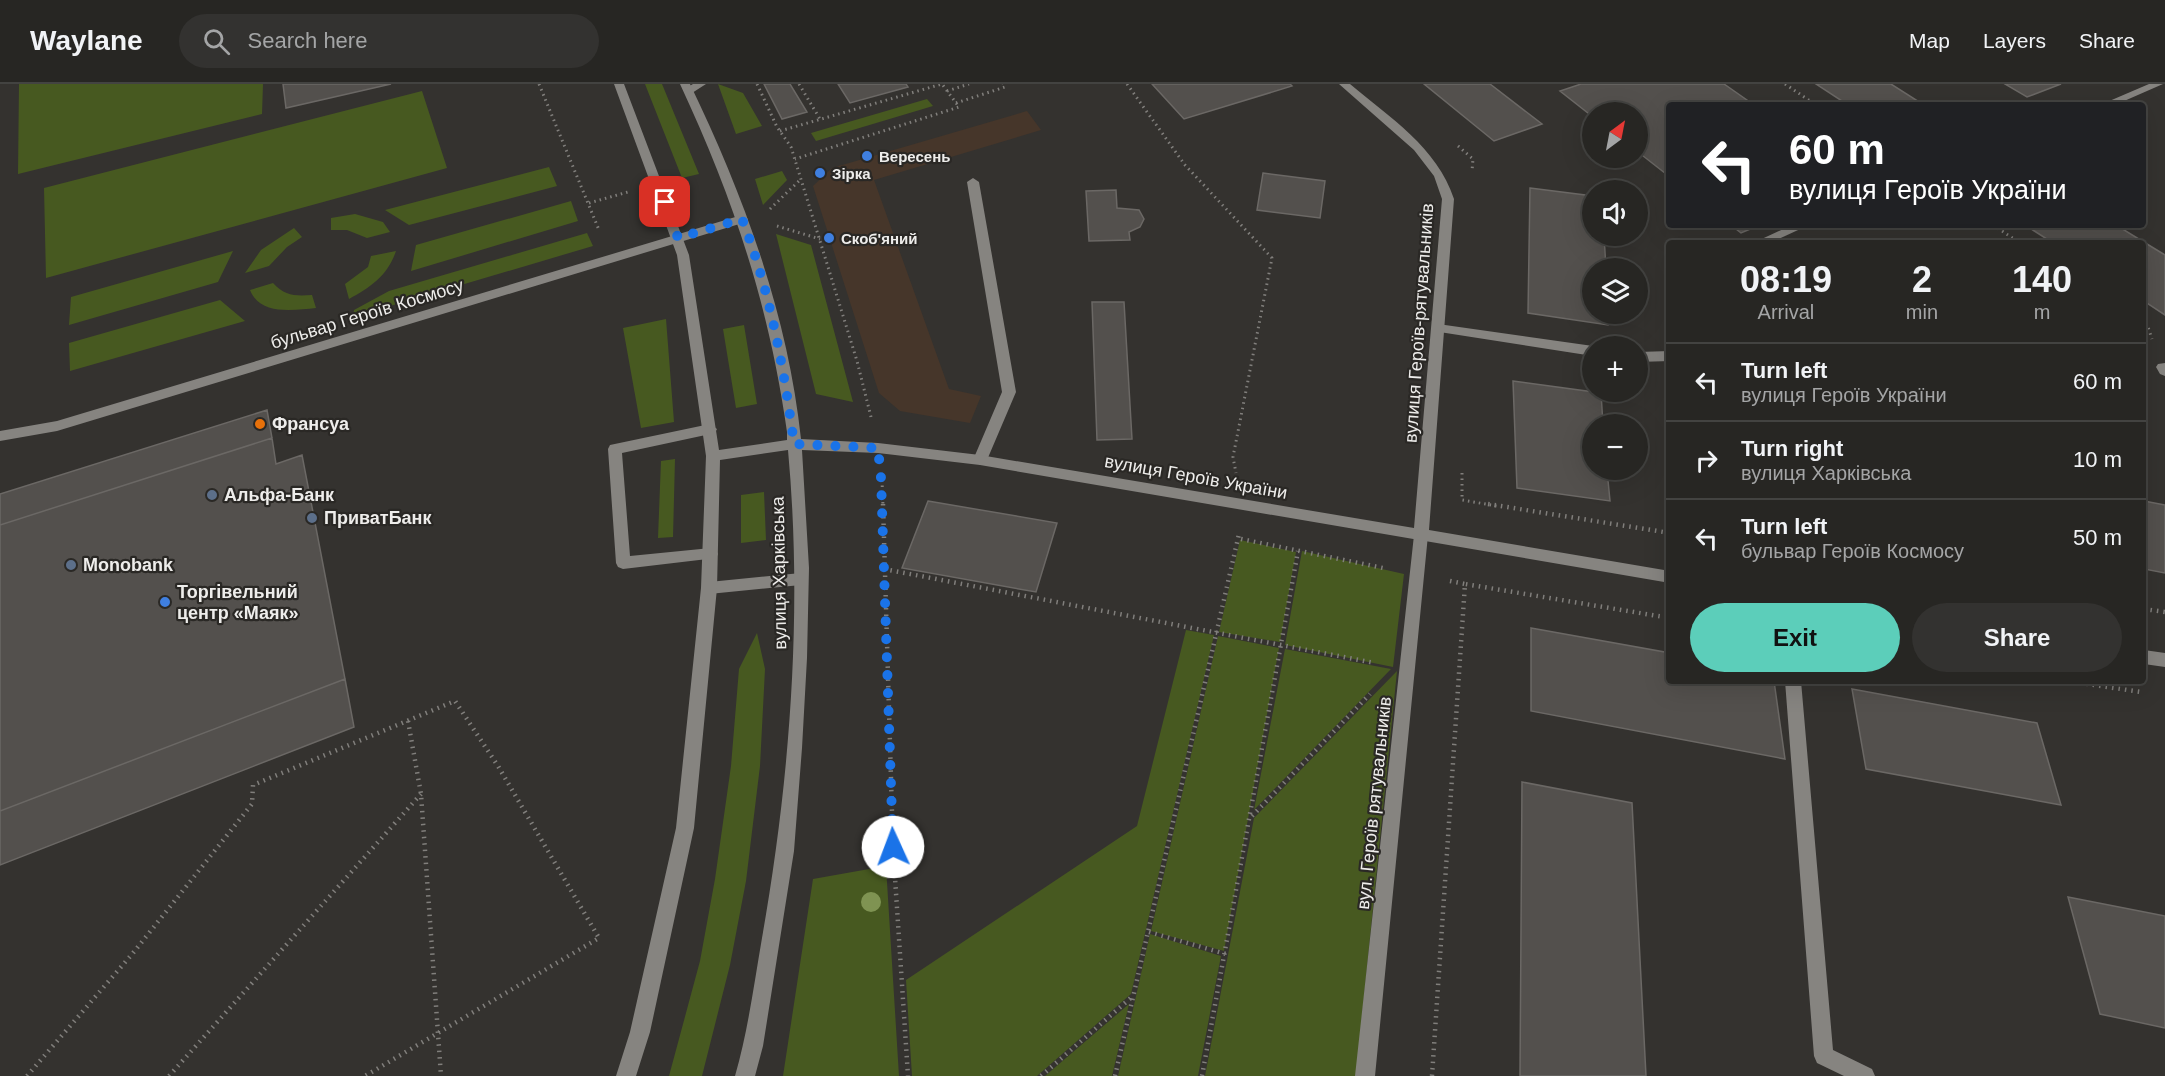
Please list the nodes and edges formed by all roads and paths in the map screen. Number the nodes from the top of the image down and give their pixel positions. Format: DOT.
graph roads {
  1 [pos="539,84"];
  2 [pos="619,84"];
  3 [pos="757,84"];
  4 [pos="799,84"];
  5 [pos="969,84"];
  6 [pos="1003,84"];
  7 [pos="1127,84"];
  8 [pos="1344,84"];
  9 [pos="1785,84"];
  10 [pos="2158,84"];
  11 [pos="692,86"];
  12 [pos="947,91"];
  13 [pos="1812,102"];
  14 [pos="2113,102"];
  15 [pos="956,103"];
  16 [pos="820,119"];
  17 [pos="780,130"];
  18 [pos="795,159"];
  19 [pos="801,179"];
  20 [pos="973,182"];
  21 [pos="657,184"];
  22 [pos="588,203"];
  23 [pos="766,213"];
  24 [pos="742,219"];
  25 [pos="767,223"];
  26 [pos="1796,228"];
  27 [pos="1998,228"];
  28 [pos="678,238"];
  29 [pos="820,239"];
  30 [pos="1766,240"];
  31 [pos="2016,240"];
  32 [pos="610,259"];
  33 [pos="1438,328"];
  34 [pos="1582,349"];
  35 [pos="1666,356"];
  36 [pos="1648,357"];
  37 [pos="710,429"];
  38 [pos="0,436"];
  39 [pos="794,444"];
  40 [pos="878,448"];
  41 [pos="713,456"];
  42 [pos="980,460"];
  43 [pos="893,480"];
  44 [pos="1242,504"];
  45 [pos="1421,535"];
  46 [pos="1227,537"];
  47 [pos="1238,538"];
  48 [pos="1298,551"];
  49 [pos="711,554"];
  50 [pos="884,569"];
  51 [pos="1418,574"];
  52 [pos="1666,576"];
  53 [pos="801,579"];
  54 [pos="709,588"];
  55 [pos="2146,609"];
  56 [pos="2165,612"];
  57 [pos="1666,617"];
  58 [pos="1216,634"];
  59 [pos="1282,645"];
  60 [pos="2146,657"];
  61 [pos="2165,660"];
  62 [pos="1384,665"];
  63 [pos="1793,684"];
  64 [pos="2086,684"];
  65 [pos="1372,692"];
  66 [pos="2143,693"];
  67 [pos="408,721"];
  68 [pos="421,795"];
  69 [pos="1251,816"];
  70 [pos="1149,932"];
  71 [pos="1226,954"];
  72 [pos="1134,995"];
  73 [pos="440,1034"];
  74 [pos="27,1076"];
  75 [pos="169,1076"];
  76 [pos="365,1076"];
  77 [pos="441,1076"];
  78 [pos="626,1076"];
  79 [pos="745,1076"];
  80 [pos="908,1076"];
  81 [pos="1041,1076"];
  82 [pos="1115,1076"];
  83 [pos="1202,1076"];
  84 [pos="1365,1076"];
  85 [pos="1432,1076"];
  86 [pos="1865,1076"];
  1 -- 22 [label="path"];
  2 -- 21 [label="street"];
  3 -- 17 [label="path"];
  4 -- 16 [label="path"];
  5 -- 12 [label="path"];
  6 -- 15 [label="path"];
  7 -- 44 [label="path"];
  8 -- 33 [label="street, вулиця Героїв-рятувальників"];
  9 -- 13 [label="path"];
  10 -- 14 [label="street"];
  11 -- 24 [label="street, вулиця Харківська"];
  12 -- 15 [label="path"];
  12 -- 16 [label="path"];
  15 -- 18 [label="path"];
  16 -- 17 [label="path"];
  17 -- 18 [label="path"];
  18 -- 19 [label="path"];
  19 -- 23 [label="path"];
  19 -- 29 [label="path"];
  20 -- 42 [label="street"];
  21 -- 22 [label="path"];
  21 -- 28 [label="street"];
  22 -- 32 [label="path"];
  24 -- 28 [label="street, бульвар Героїв Космосу"];
  24 -- 39 [label="street, вулиця Харківська"];
  25 -- 29 [label="path"];
  26 -- 30 [label="street"];
  27 -- 31 [label="path"];
  28 -- 32 [label="street, бульвар Героїв Космосу"];
  28 -- 37 [label="street"];
  29 -- 40 [label="path"];
  32 -- 38 [label="street, бульвар Героїв Космосу"];
  33 -- 34 [label="street"];
  33 -- 45 [label="street, вулиця Героїв-рятувальників"];
  35 -- 36 [label="street"];
  37 -- 41 [label="street"];
  37 -- 49 [label="street"];
  39 -- 40 [label="street, вулиця Героїв України"];
  39 -- 41 [label="street, вулиця Героїв України"];
  39 -- 53 [label="street, вулиця Харківська"];
  40 -- 42 [label="street, вулиця Героїв України"];
  41 -- 49 [label="street"];
  42 -- 44 [label="street, вулиця Героїв України"];
  43 -- 50 [label="path"];
  44 -- 45 [label="street, вулиця Героїв України"];
  44 -- 47 [label="path"];
  45 -- 51 [label="street, вул. Героїв рятувальників"];
  45 -- 52 [label="street, вулиця Героїв України"];
  46 -- 47 [label="path"];
  47 -- 48 [label="path"];
  47 -- 58 [label="path"];
  48 -- 51 [label="path"];
  48 -- 59 [label="path"];
  49 -- 54 [label="street"];
  50 -- 58 [label="path"];
  50 -- 80 [label="path"];
  51 -- 84 [label="street, вул. Героїв рятувальників"];
  53 -- 54 [label="street"];
  53 -- 79 [label="street, вулиця Харківська"];
  54 -- 78 [label="street"];
  55 -- 56 [label="path"];
  57 -- 85 [label="path"];
  58 -- 59 [label="path"];
  58 -- 70 [label="path"];
  59 -- 62 [label="path"];
  59 -- 69 [label="path"];
  60 -- 61 [label="street"];
  63 -- 86 [label="street"];
  64 -- 66 [label="path"];
  65 -- 69 [label="path"];
  67 -- 68 [label="path"];
  67 -- 73 [label="path"];
  67 -- 74 [label="path"];
  68 -- 73 [label="path"];
  68 -- 75 [label="path"];
  69 -- 71 [label="path"];
  70 -- 71 [label="path"];
  70 -- 72 [label="path"];
  71 -- 83 [label="path"];
  72 -- 81 [label="path"];
  72 -- 82 [label="path"];
  73 -- 76 [label="path"];
  73 -- 77 [label="path"];
}
